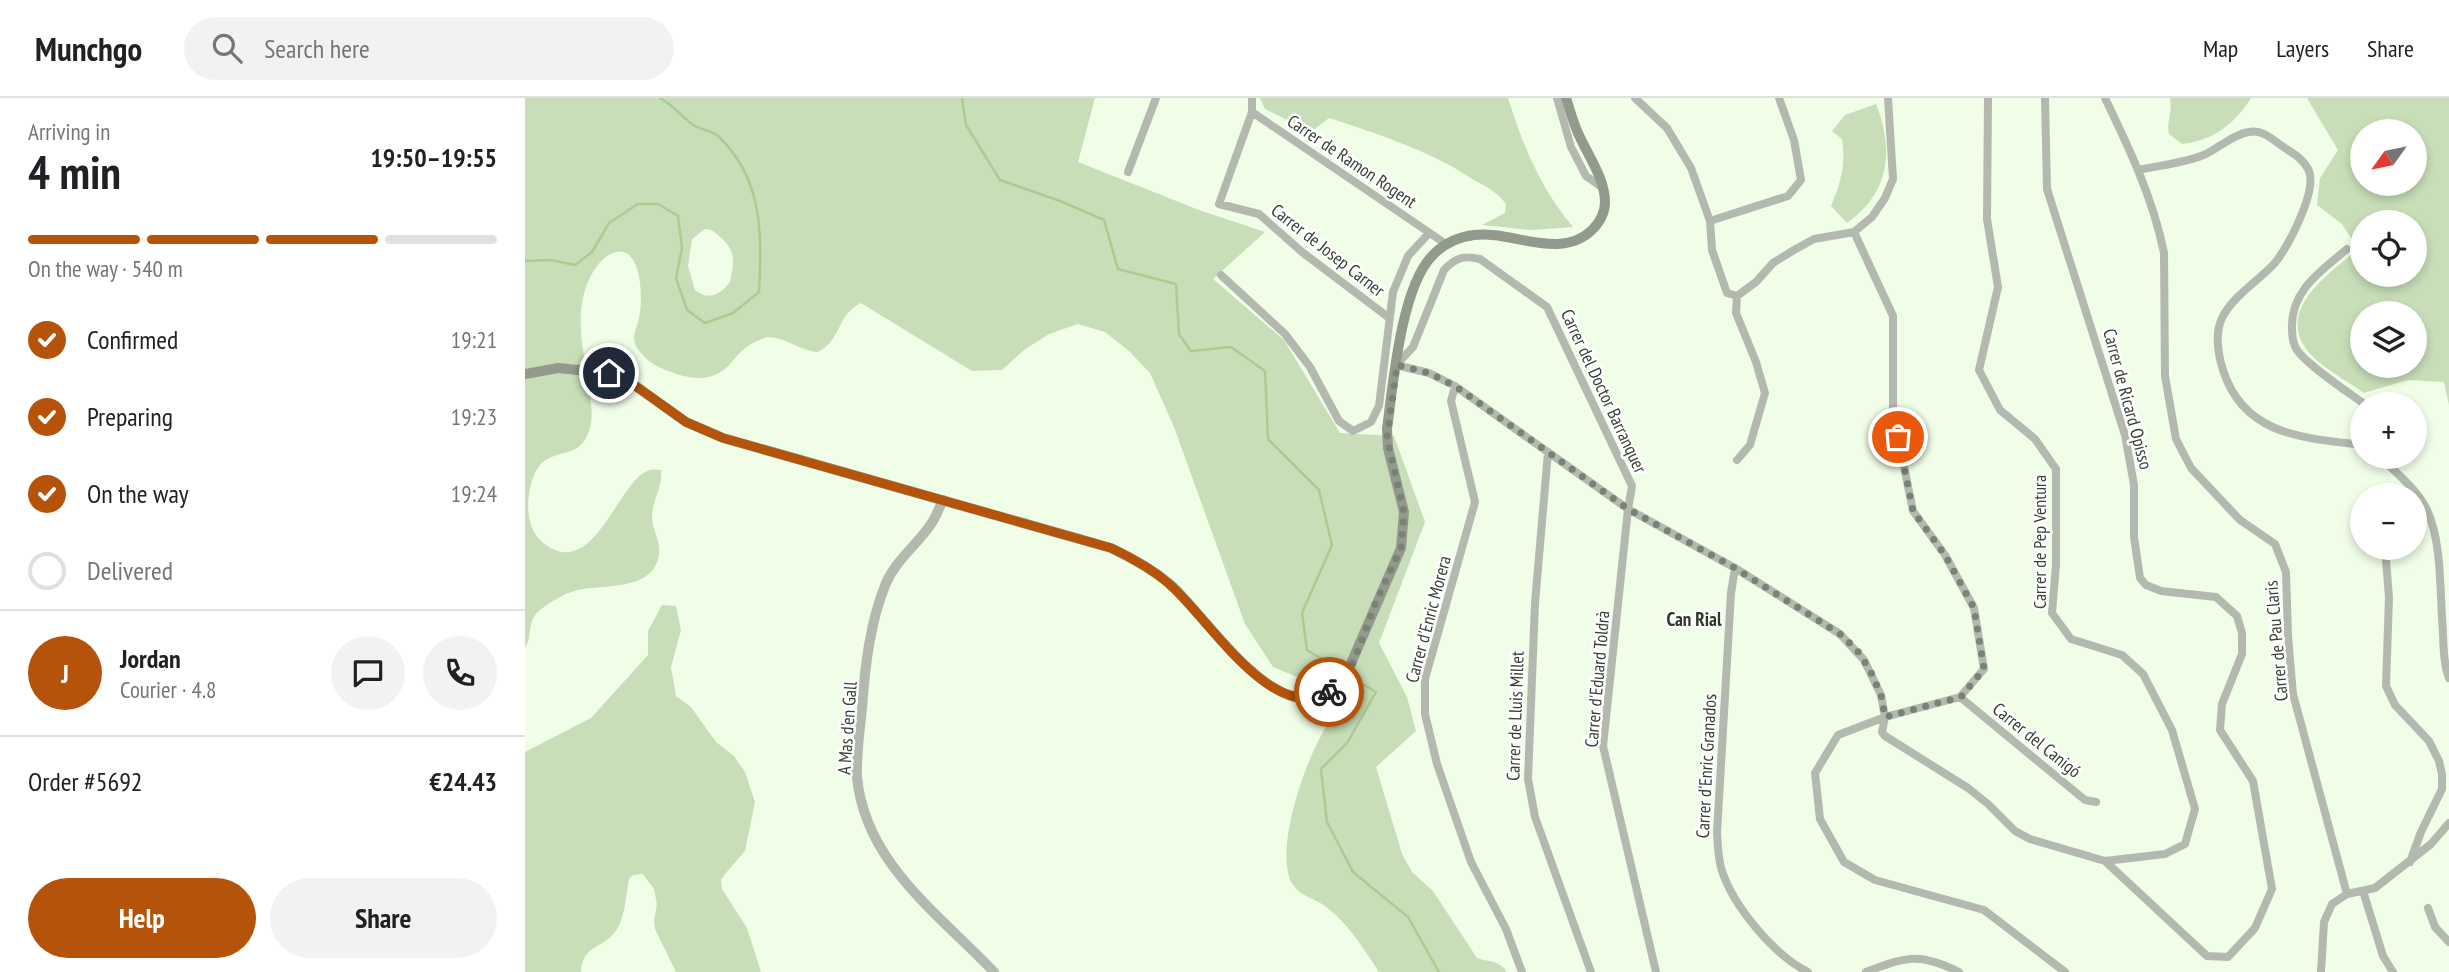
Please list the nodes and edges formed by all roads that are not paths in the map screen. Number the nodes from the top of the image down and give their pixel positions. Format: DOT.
graph roads {
  1 [pos="1156,98"];
  2 [pos="1252,98"];
  3 [pos="1557,98"];
  4 [pos="1566,98"];
  5 [pos="1635,98"];
  6 [pos="1779,98"];
  7 [pos="1888,98"];
  8 [pos="1988,98"];
  9 [pos="2045,98"];
  10 [pos="2105,98"];
  11 [pos="1252,112"];
  12 [pos="2139,170"];
  13 [pos="1128,172"];
  14 [pos="1603,188"];
  15 [pos="1710,221"];
  16 [pos="1854,232"];
  17 [pos="1429,233"];
  18 [pos="1446,244"];
  19 [pos="2347,249"];
  20 [pos="1221,275"];
  21 [pos="1737,296"];
  22 [pos="1388,317"];
  23 [pos="1397,365"];
  24 [pos="525,373"];
  25 [pos="1455,386"];
  26 [pos="2350,393"];
  27 [pos="2350,443"];
  28 [pos="1548,452"];
  29 [pos="1737,460"];
  30 [pos="2392,469"];
  31 [pos="943,500"];
  32 [pos="1628,509"];
  33 [pos="2386,560"];
  34 [pos="1735,568"];
  35 [pos="2449,678"];
  36 [pos="1961,697"];
  37 [pos="1885,717"];
  38 [pos="2096,802"];
  39 [pos="2449,823"];
  40 [pos="2105,861"];
  41 [pos="2410,862"];
  42 [pos="2363,891"];
  43 [pos="2347,894"];
  44 [pos="2428,908"];
  45 [pos="2449,942"];
  46 [pos="994,972"];
  47 [pos="1522,972"];
  48 [pos="1591,972"];
  49 [pos="1656,972"];
  50 [pos="1808,972"];
  51 [pos="1865,972"];
  52 [pos="1959,972"];
  53 [pos="2064,972"];
  54 [pos="2321,972"];
  55 [pos="2393,972"];
  1 -- 13 [label="street"];
  2 -- 11 [label="street"];
  3 -- 14 [label="street"];
  4 -- 14 [label="main road"];
  5 -- 15 [label="street"];
  6 -- 15 [label="street"];
  7 -- 16 [label="street"];
  8 -- 40 [label="street, Carrer de Pep Ventura"];
  9 -- 40 [label="street, Carrer de Ricard Opisso"];
  10 -- 12 [label="street, Carrer de Pau Claris"];
  11 -- 17 [label="street, Carrer de Ramon Rogent"];
  11 -- 22 [label="street, Carrer de Josep Carner"];
  12 -- 27 [label="street"];
  12 -- 43 [label="street, Carrer de Pau Claris"];
  14 -- 18 [label="main road"];
  15 -- 21 [label="street"];
  16 -- 21 [label="street"];
  16 -- 36 [label="street"];
  17 -- 18 [label="street, Carrer de Ramon Rogent"];
  17 -- 22 [label="street"];
  18 -- 23 [label="main road"];
  19 -- 26 [label="street"];
  20 -- 22 [label="street"];
  21 -- 29 [label="street"];
  23 -- 25 [label="street"];
  23 -- 31 [label="main road"];
  23 -- 32 [label="street, Carrer del Doctor Barranquer"];
  24 -- 31 [label="main road"];
  25 -- 28 [label="street"];
  25 -- 47 [label="street, Carrer d'Enric Morera"];
  28 -- 32 [label="street"];
  28 -- 48 [label="street, Carrer de Lluis Millet"];
  30 -- 35 [label="street"];
  31 -- 46 [label="street, A Mas d'en Gall"];
  32 -- 34 [label="street"];
  32 -- 49 [label="street, Carrer d'Eduard Toldrà"];
  33 -- 41 [label="street"];
  34 -- 37 [label="street"];
  34 -- 50 [label="street, Carrer d'Enric Granados"];
  36 -- 37 [label="street"];
  36 -- 38 [label="street, Carrer del Canigó"];
  37 -- 40 [label="street, Carrer de Pep Ventura"];
  37 -- 53 [label="street"];
  39 -- 41 [label="street"];
  41 -- 42 [label="street"];
  42 -- 43 [label="street"];
  42 -- 55 [label="street"];
  43 -- 54 [label="street"];
  44 -- 45 [label="street"];
  51 -- 52 [label="street"];
}
